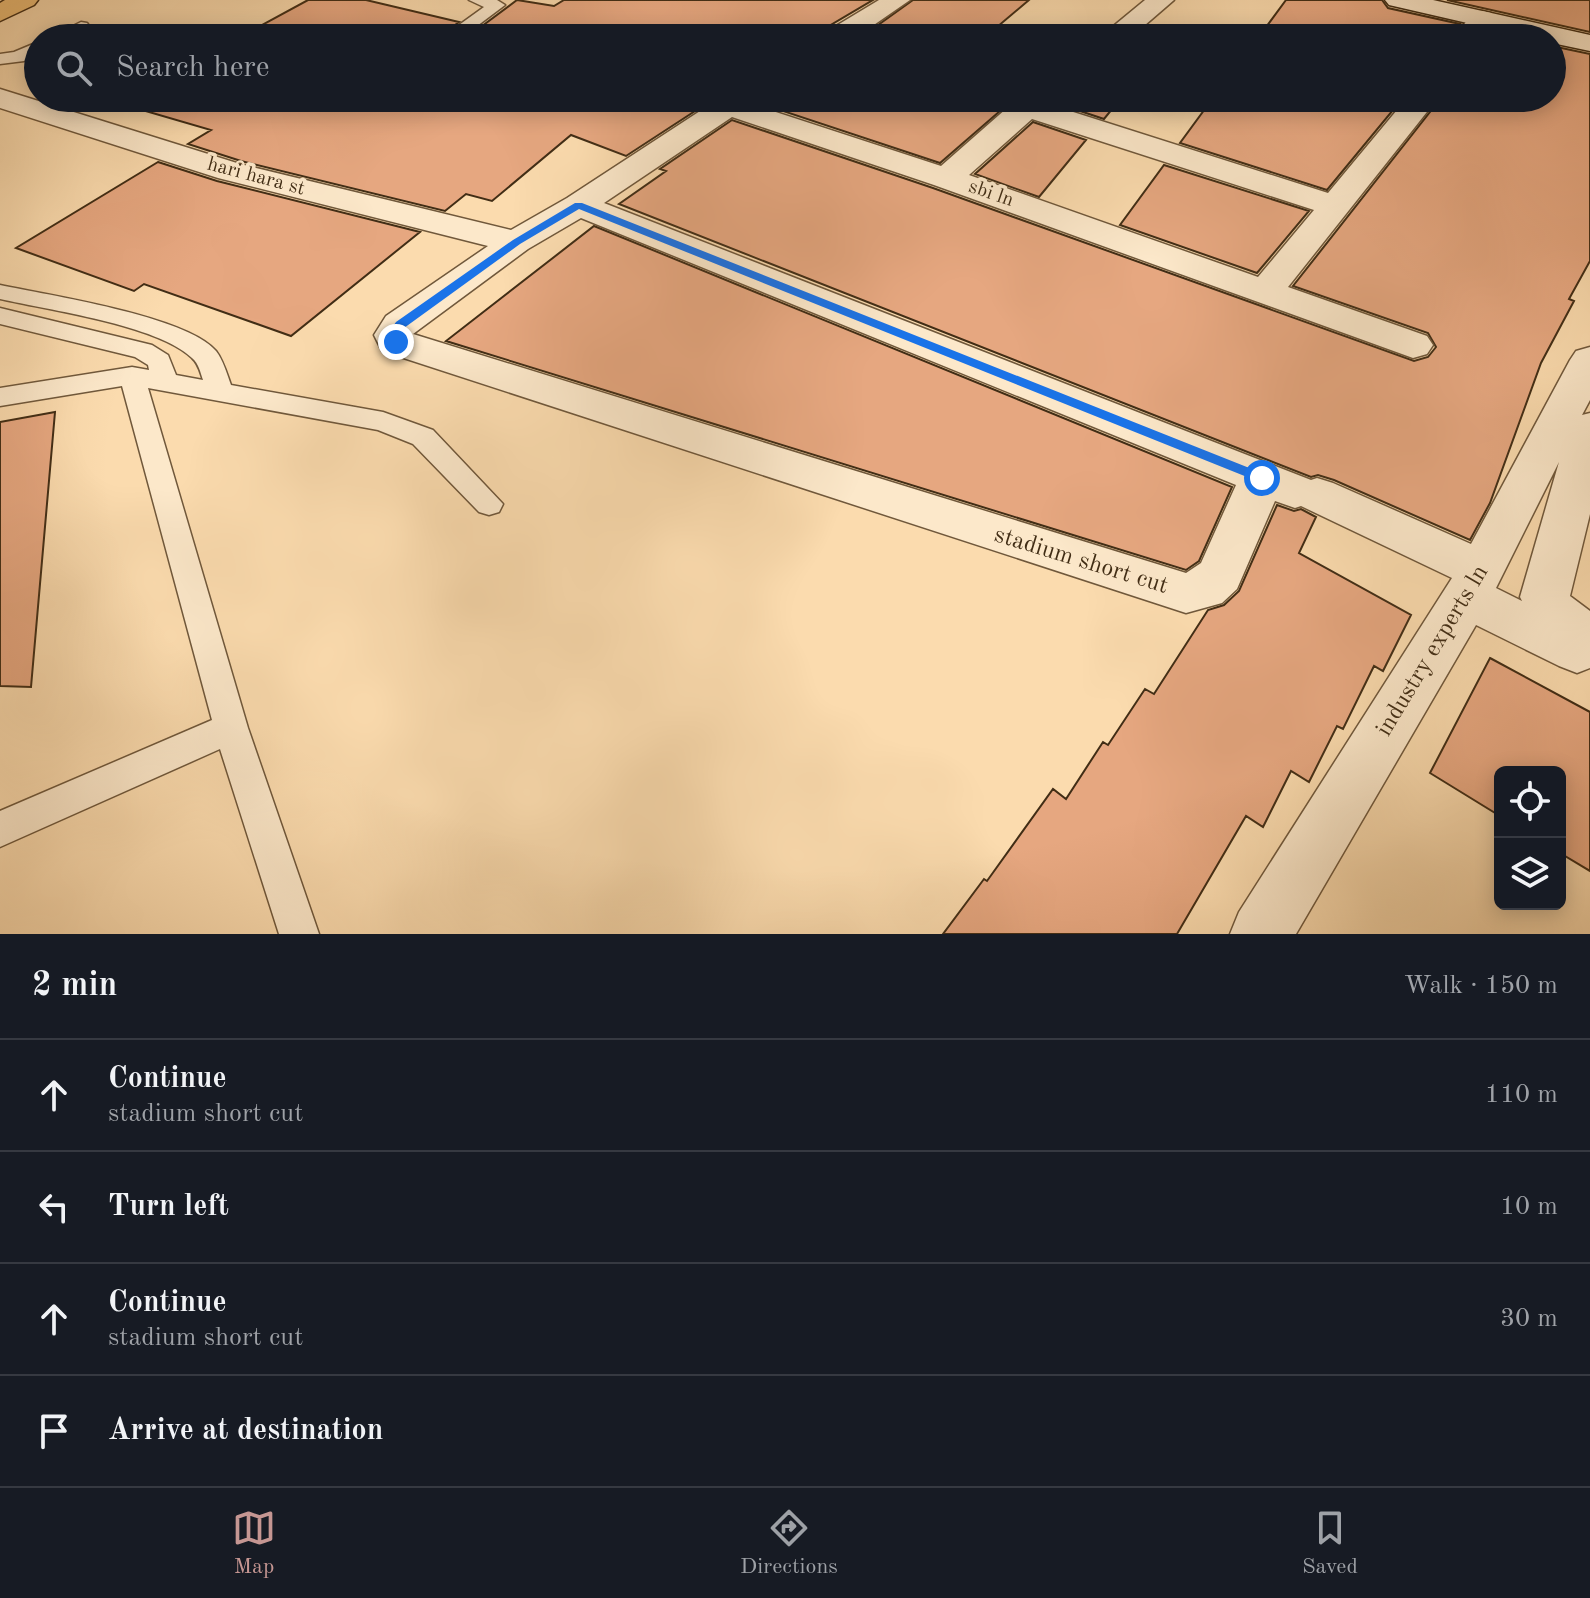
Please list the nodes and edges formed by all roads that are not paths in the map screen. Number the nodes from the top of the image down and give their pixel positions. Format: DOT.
graph roads {
  1 [pos="25,0"];
  2 [pos="477,0"];
  3 [pos="897,0"];
  4 [pos="1161,0"];
  5 [pos="1398,0"];
  6 [pos="0,13"];
  7 [pos="470,24"];
  8 [pos="858,24"];
  9 [pos="1131,24"];
  10 [pos="1464,24"];
  11 [pos="1566,40"];
  12 [pos="1590,43"];
  13 [pos="24,54"];
  14 [pos="0,59"];
  15 [pos="0,98"];
  16 [pos="24,106"];
  17 [pos="44,112"];
  18 [pos="719,112"];
  19 [pos="762,112"];
  20 [pos="1022,112"];
  21 [pos="1059,112"];
  22 [pos="1412,112"];
  23 [pos="946,178"];
  24 [pos="579,205"];
  25 [pos="1336,206"];
  26 [pos="516,242"];
  27 [pos="1266,291"];
  28 [pos="0,292"];
  29 [pos="0,316"];
  30 [pos="1413,345"];
  31 [pos="1589,363"];
  32 [pos="132,376"];
  33 [pos="165,382"];
  34 [pos="220,391"];
  35 [pos="0,397"];
  36 [pos="1590,428"];
  37 [pos="1291,488"];
  38 [pos="489,504"];
  39 [pos="1474,584"];
  40 [pos="1590,634"];
  41 [pos="1590,657"];
  42 [pos="231,728"];
  43 [pos="0,829"];
  44 [pos="299,934"];
  45 [pos="1261,934"];
  1 -- 6 [label="highway"];
  2 -- 7 [label="lane"];
  3 -- 8 [label="street"];
  4 -- 9 [label="street"];
  5 -- 10 [label="street"];
  11 -- 12 [label="street"];
  13 -- 14 [label="lane"];
  15 -- 16 [label="street, hari hara st"];
  17 -- 26 [label="street, hari hara st"];
  18 -- 24 [label="street"];
  19 -- 23 [label="street, sbi ln"];
  20 -- 23 [label="street"];
  21 -- 25 [label="street"];
  22 -- 25 [label="street"];
  23 -- 27 [label="street, sbi ln"];
  24 -- 26 [label="street"];
  24 -- 37 [label="street"];
  25 -- 27 [label="street"];
  26 -- 37 [label="street, stadium short cut"];
  27 -- 30 [label="street, sbi ln"];
  28 -- 34 [label="lane"];
  29 -- 33 [label="lane"];
  31 -- 39 [label="street, industry experts ln"];
  32 -- 33 [label="lane"];
  32 -- 35 [label="lane"];
  32 -- 42 [label="lane"];
  33 -- 34 [label="lane"];
  34 -- 38 [label="lane"];
  36 -- 40 [label="street"];
  37 -- 39 [label="street"];
  39 -- 41 [label="street"];
  39 -- 45 [label="street, industry experts ln"];
  42 -- 43 [label="lane"];
  42 -- 44 [label="lane"];
}
